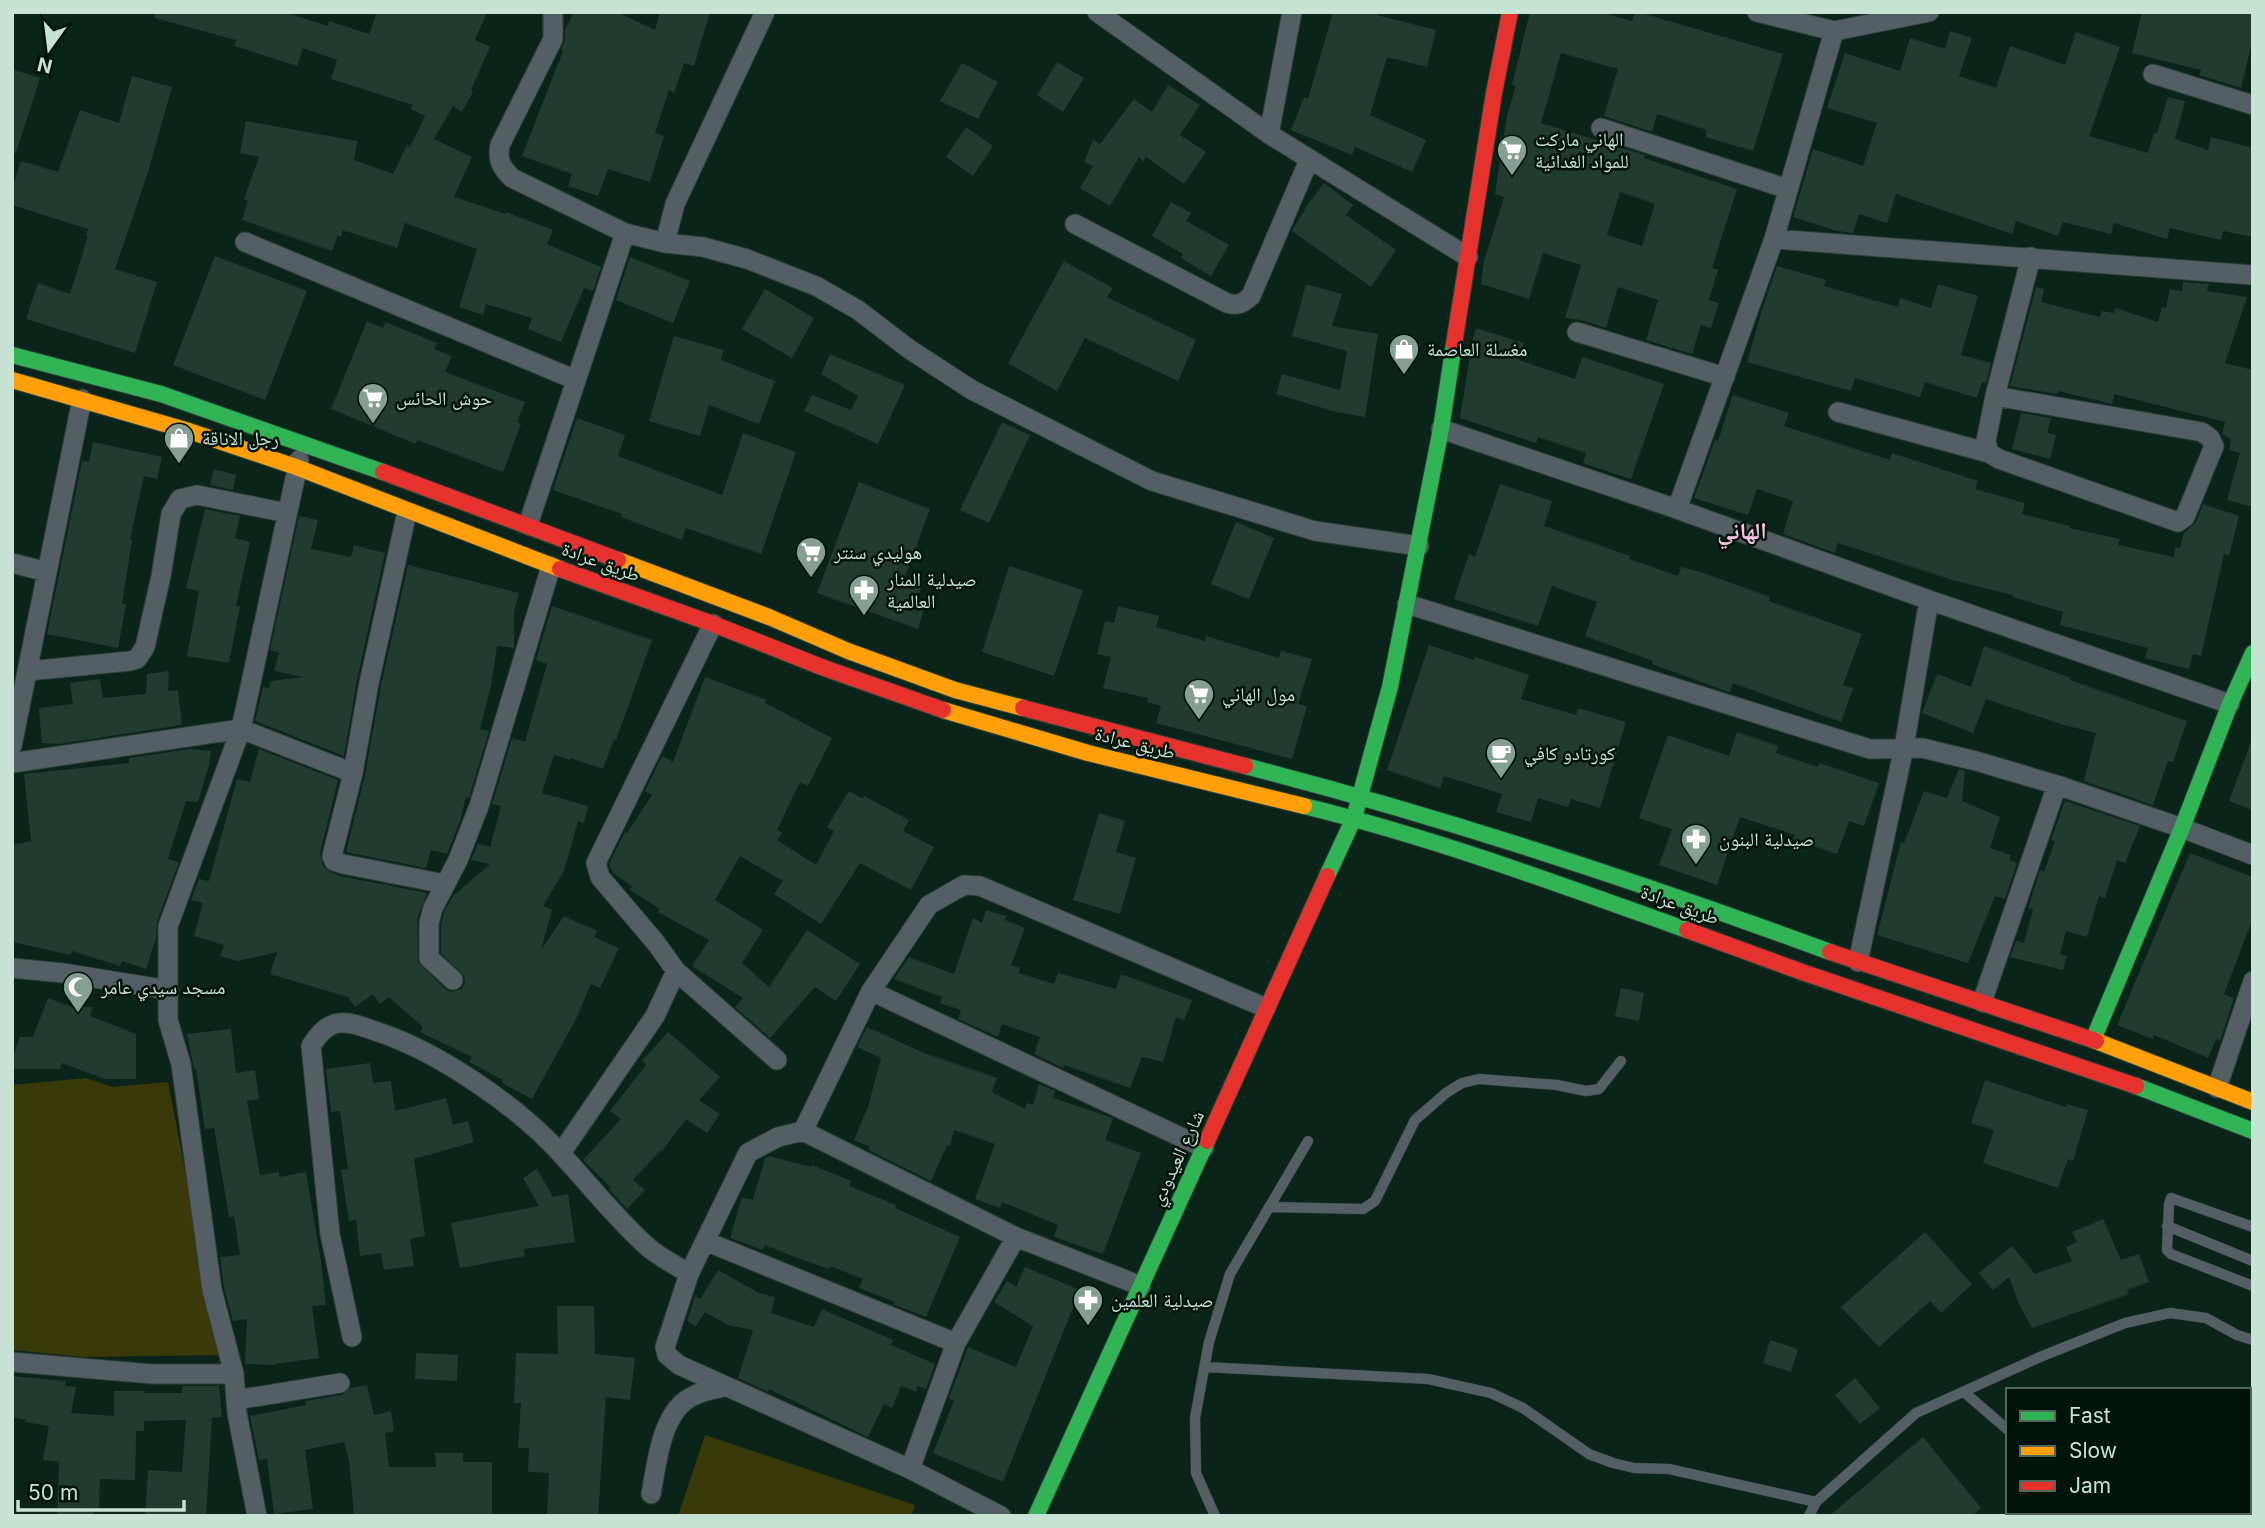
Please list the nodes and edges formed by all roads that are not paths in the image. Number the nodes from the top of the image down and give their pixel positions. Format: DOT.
graph roads {
  1 [pos="553,12"];
  2 [pos="765,12"];
  3 [pos="1097,12"];
  4 [pos="1292,12"];
  5 [pos="1510,12"];
  6 [pos="1757,12"];
  7 [pos="1929,12"];
  8 [pos="1858,20"];
  9 [pos="1834,31"];
  10 [pos="2153,74"];
  11 [pos="2253,106"];
  12 [pos="1601,128"];
  13 [pos="1269,134"];
  14 [pos="1309,160"];
  15 [pos="1788,188"];
  16 [pos="1075,224"];
  17 [pos="625,233"];
  18 [pos="1774,239"];
  19 [pos="245,242"];
  20 [pos="665,243"];
  21 [pos="1468,257"];
  22 [pos="2031,257"];
  23 [pos="2253,275"];
  24 [pos="1577,332"];
  25 [pos="12,355"];
  26 [pos="1725,377"];
  27 [pos="12,380"];
  28 [pos="576,380"];
  29 [pos="1995,396"];
  30 [pos="82,400"];
  31 [pos="1838,412"];
  32 [pos="1441,429"];
  33 [pos="304,443"];
  34 [pos="1989,453"];
  35 [pos="296,467"];
  36 [pos="1677,509"];
  37 [pos="407,512"];
  38 [pos="287,513"];
  39 [pos="528,525"];
  40 [pos="1419,546"];
  41 [pos="12,564"];
  42 [pos="551,566"];
  43 [pos="47,572"];
  44 [pos="1929,600"];
  45 [pos="1408,604"];
  46 [pos="713,624"];
  47 [pos="2253,653"];
  48 [pos="28,671"];
  49 [pos="2230,704"];
  50 [pos="241,729"];
  51 [pos="12,746"];
  52 [pos="1904,747"];
  53 [pos="12,763"];
  54 [pos="353,773"];
  55 [pos="2057,785"];
  56 [pos="1361,796"];
  57 [pos="1354,818"];
  58 [pos="2182,828"];
  59 [pos="2253,855"];
  60 [pos="445,884"];
  61 [pos="1858,962"];
  62 [pos="12,968"];
  63 [pos="676,971"];
  64 [pos="453,980"];
  65 [pos="2253,981"];
  66 [pos="169,990"];
  67 [pos="871,991"];
  68 [pos="1982,1002"];
  69 [pos="1266,1008"];
  70 [pos="2093,1040"];
  71 [pos="778,1060"];
  72 [pos="1621,1061"];
  73 [pos="2217,1088"];
  74 [pos="2253,1102"];
  75 [pos="803,1131"];
  76 [pos="2253,1131"];
  77 [pos="1308,1141"];
  78 [pos="1205,1147"];
  79 [pos="561,1153"];
  80 [pos="1269,1207"];
  81 [pos="2167,1226"];
  82 [pos="2253,1227"];
  83 [pos="1016,1237"];
  84 [pos="705,1241"];
  85 [pos="2253,1261"];
  86 [pos="689,1274"];
  87 [pos="1141,1286"];
  88 [pos="2253,1286"];
  89 [pos="352,1337"];
  90 [pos="2253,1340"];
  91 [pos="956,1343"];
  92 [pos="12,1362"];
  93 [pos="1205,1367"];
  94 [pos="234,1374"];
  95 [pos="340,1383"];
  96 [pos="724,1387"];
  97 [pos="1964,1392"];
  98 [pos="236,1400"];
  99 [pos="2006,1428"];
  100 [pos="910,1469"];
  101 [pos="651,1494"];
  102 [pos="1816,1502"];
  103 [pos="257,1516"];
  104 [pos="1001,1516"];
  105 [pos="1036,1516"];
  106 [pos="1215,1516"];
  107 [pos="1810,1516"];
  1 -- 17 [label="street"];
  2 -- 20 [label="street"];
  3 -- 13 [label="street"];
  4 -- 13 [label="street"];
  5 -- 21 [label="main road, شارع العيدودي"];
  6 -- 9 [label="street"];
  7 -- 8 [label="street"];
  8 -- 9 [label="street"];
  9 -- 15 [label="street"];
  10 -- 11 [label="street"];
  12 -- 15 [label="street"];
  13 -- 14 [label="street"];
  14 -- 16 [label="street"];
  14 -- 21 [label="street"];
  15 -- 18 [label="street"];
  17 -- 20 [label="street"];
  17 -- 28 [label="street"];
  18 -- 22 [label="street"];
  18 -- 26 [label="street"];
  19 -- 28 [label="street"];
  20 -- 40 [label="street"];
  21 -- 32 [label="main road, شارع العيدودي"];
  22 -- 23 [label="street"];
  22 -- 29 [label="street"];
  24 -- 26 [label="street"];
  25 -- 33 [label="main road, طريق عرادة"];
  26 -- 36 [label="street"];
  27 -- 30 [label="main road, طريق عرادة"];
  28 -- 39 [label="street"];
  29 -- 34 [label="street"];
  29 -- 34 [label="street"];
  30 -- 35 [label="main road, طريق عرادة"];
  30 -- 43 [label="street"];
  31 -- 34 [label="street"];
  32 -- 36 [label="street"];
  32 -- 40 [label="main road, شارع العيدودي"];
  33 -- 35 [label="street"];
  33 -- 39 [label="main road, طريق عرادة"];
  35 -- 37 [label="main road, طريق عرادة"];
  35 -- 38 [label="street"];
  36 -- 44 [label="street"];
  37 -- 42 [label="main road, طريق عرادة"];
  37 -- 54 [label="street"];
  38 -- 48 [label="street"];
  38 -- 50 [label="street"];
  39 -- 56 [label="main road, طريق عرادة"];
  40 -- 45 [label="main road, شارع العيدودي"];
  41 -- 43 [label="street"];
  42 -- 46 [label="main road, طريق عرادة"];
  42 -- 60 [label="street"];
  43 -- 48 [label="street"];
  44 -- 49 [label="street"];
  44 -- 52 [label="street"];
  45 -- 52 [label="street"];
  45 -- 56 [label="main road, شارع العيدودي"];
  46 -- 57 [label="main road, طريق عرادة"];
  46 -- 63 [label="street"];
  47 -- 49 [label="main road"];
  48 -- 51 [label="street"];
  49 -- 58 [label="main road"];
  50 -- 53 [label="street"];
  50 -- 54 [label="street"];
  50 -- 66 [label="street"];
  52 -- 55 [label="street"];
  52 -- 61 [label="street"];
  54 -- 60 [label="street"];
  55 -- 58 [label="street"];
  55 -- 68 [label="street"];
  56 -- 57 [label="main road, شارع العيدودي"];
  56 -- 61 [label="main road, طريق عرادة"];
  57 -- 69 [label="main road, شارع العيدودي"];
  57 -- 76 [label="main road, طريق عرادة"];
  58 -- 59 [label="street"];
  58 -- 70 [label="main road"];
  60 -- 64 [label="street"];
  61 -- 68 [label="main road, طريق عرادة"];
  62 -- 66 [label="street"];
  63 -- 71 [label="street"];
  63 -- 79 [label="street"];
  65 -- 73 [label="street"];
  66 -- 94 [label="street"];
  67 -- 69 [label="street"];
  67 -- 75 [label="street"];
  67 -- 78 [label="street"];
  68 -- 70 [label="main road, طريق عرادة"];
  69 -- 78 [label="main road, شارع العيدودي"];
  70 -- 73 [label="main road, طريق عرادة"];
  72 -- 80 [label="lane"];
  73 -- 74 [label="main road, طريق عرادة"];
  75 -- 83 [label="street"];
  75 -- 84 [label="street"];
  77 -- 80 [label="lane"];
  78 -- 87 [label="main road, شارع العيدودي"];
  79 -- 86 [label="street"];
  79 -- 89 [label="street"];
  80 -- 93 [label="lane"];
  81 -- 82 [label="lane"];
  81 -- 85 [label="lane"];
  81 -- 88 [label="lane"];
  83 -- 87 [label="street"];
  83 -- 91 [label="street"];
  84 -- 86 [label="street"];
  84 -- 91 [label="street"];
  86 -- 96 [label="street"];
  87 -- 105 [label="main road, شارع العيدودي"];
  90 -- 97 [label="lane"];
  91 -- 100 [label="street"];
  92 -- 94 [label="street"];
  93 -- 102 [label="lane"];
  93 -- 106 [label="lane"];
  94 -- 98 [label="street"];
  95 -- 98 [label="street"];
  96 -- 100 [label="street"];
  96 -- 101 [label="street"];
  97 -- 99 [label="lane"];
  97 -- 102 [label="lane"];
  98 -- 103 [label="street"];
  100 -- 104 [label="street"];
  102 -- 107 [label="lane"];
}
